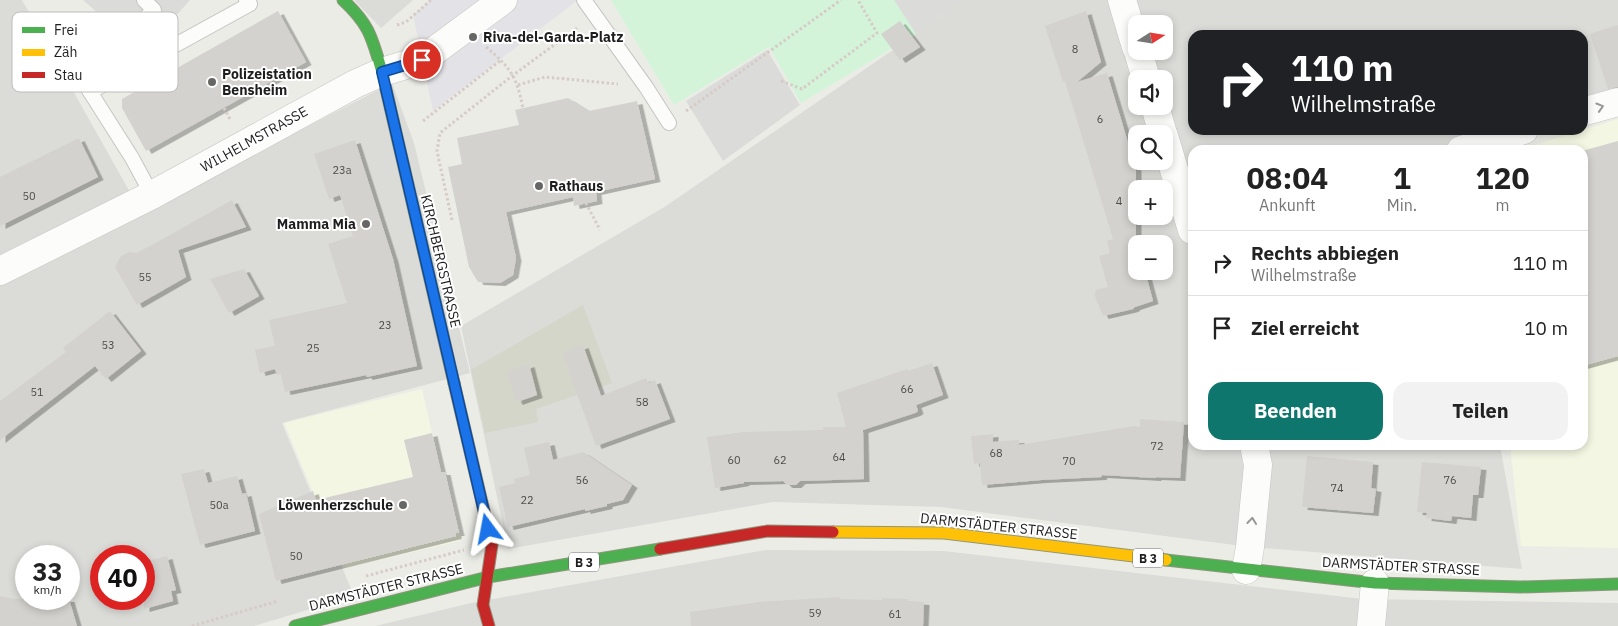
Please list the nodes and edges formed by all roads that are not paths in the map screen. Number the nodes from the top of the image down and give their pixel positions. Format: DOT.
graph roads {
  1 [pos="144,0"];
  2 [pos="343,0"];
  3 [pos="503,0"];
  4 [pos="584,0"];
  5 [pos="1122,0"];
  6 [pos="250,1"];
  7 [pos="152,12"];
  8 [pos="1128,20"];
  9 [pos="178,42"];
  10 [pos="382,72"];
  11 [pos="90,92"];
  12 [pos="1618,102"];
  13 [pos="1588,110"];
  14 [pos="669,124"];
  15 [pos="1508,135"];
  16 [pos="1477,145"];
  17 [pos="1173,168"];
  18 [pos="152,195"];
  19 [pos="1188,217"];
  20 [pos="0,272"];
  21 [pos="1255,450"];
  22 [pos="1246,570"];
  23 [pos="488,577"];
  24 [pos="1375,583"];
  25 [pos="1618,584"];
  26 [pos="295,626"];
  27 [pos="489,626"];
  28 [pos="1371,626"];
  1 -- 7 [label="lane"];
  2 -- 10 [label="main road, KIRCHBERGSTRASSE"];
  3 -- 10 [label="street, WILHELMSTRASSE"];
  4 -- 14 [label="lane"];
  5 -- 8 [label="street"];
  6 -- 9 [label="lane"];
  10 -- 18 [label="street, WILHELMSTRASSE"];
  10 -- 23 [label="main road, KIRCHBERGSTRASSE"];
  11 -- 18 [label="lane"];
  13 -- 12 [label="street, one-way"];
  15 -- 16 [label="street"];
  17 -- 19 [label="street"];
  18 -- 20 [label="street, WILHELMSTRASSE"];
  22 -- 21 [label="street, one-way"];
  22 -- 23 [label="main road, DARMSTÄDTER STRASSE / B 3"];
  22 -- 24 [label="main road, DARMSTÄDTER STRASSE / B 3"];
  23 -- 26 [label="main road, DARMSTÄDTER STRASSE / B 3"];
  23 -- 27 [label="main road, KIRCHBERGSTRASSE"];
  24 -- 25 [label="main road, DARMSTÄDTER STRASSE / B 3"];
  24 -- 28 [label="street"];
}
